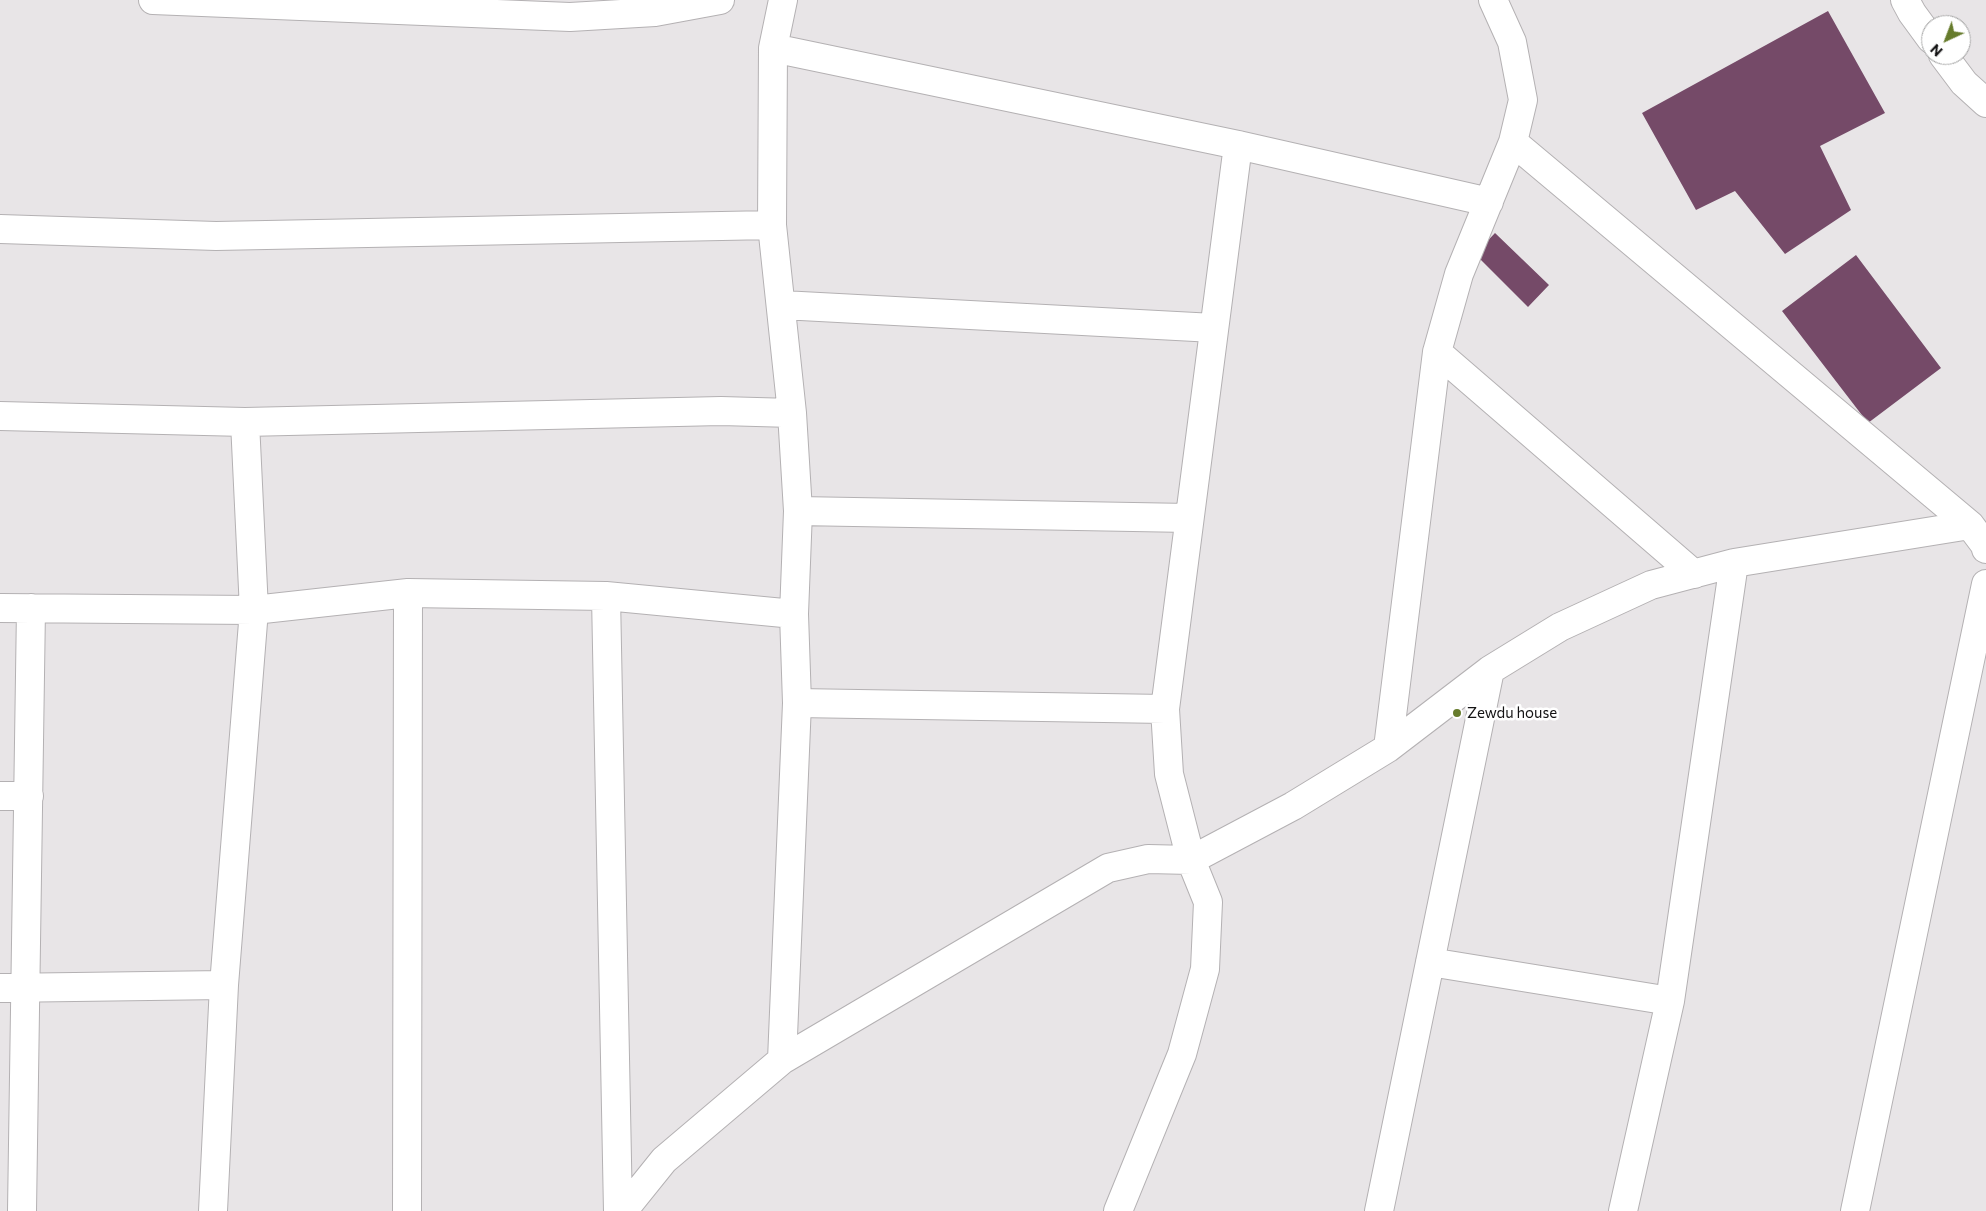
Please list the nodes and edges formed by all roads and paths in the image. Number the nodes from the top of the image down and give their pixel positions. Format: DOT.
graph roads {
  1 [pos="153,0"];
  2 [pos="720,0"];
  3 [pos="783,0"];
  4 [pos="1493,0"];
  5 [pos="1905,0"];
  6 [pos="1921,26"];
  7 [pos="773,48"];
  8 [pos="1950,65"];
  9 [pos="1986,103"];
  10 [pos="1514,142"];
  11 [pos="1238,145"];
  12 [pos="1488,202"];
  13 [pos="772,225"];
  14 [pos="0,229"];
  15 [pos="782,305"];
  16 [pos="1214,328"];
  17 [pos="1437,352"];
  18 [pos="792,412"];
  19 [pos="0,416"];
  20 [pos="245,422"];
  21 [pos="798,511"];
  22 [pos="1189,518"];
  23 [pos="1970,525"];
  24 [pos="1986,549"];
  25 [pos="1734,563"];
  26 [pos="1694,574"];
  27 [pos="1986,584"];
  28 [pos="408,593"];
  29 [pos="606,596"];
  30 [pos="0,608"];
  31 [pos="31,608"];
  32 [pos="254,610"];
  33 [pos="794,614"];
  34 [pos="1490,670"];
  35 [pos="797,703"];
  36 [pos="1164,709"];
  37 [pos="1388,748"];
  38 [pos="0,796"];
  39 [pos="29,796"];
  40 [pos="1191,860"];
  41 [pos="1430,962"];
  42 [pos="224,985"];
  43 [pos="13,988"];
  44 [pos="1670,1001"];
  45 [pos="782,1060"];
  46 [pos="22,1211"];
  47 [pos="213,1211"];
  48 [pos="407,1211"];
  49 [pos="618,1211"];
  50 [pos="623,1211"];
  51 [pos="1118,1211"];
  52 [pos="1379,1211"];
  53 [pos="1623,1211"];
  54 [pos="1855,1211"];
  1 -- 2 [label="street"];
  3 -- 7 [label="street"];
  4 -- 10 [label="street"];
  5 -- 6 [label="street"];
  7 -- 11 [label="street"];
  7 -- 13 [label="street"];
  8 -- 9 [label="street"];
  10 -- 12 [label="street"];
  10 -- 23 [label="street"];
  11 -- 12 [label="street"];
  11 -- 16 [label="street"];
  12 -- 17 [label="street"];
  13 -- 14 [label="street"];
  13 -- 15 [label="street"];
  15 -- 16 [label="street"];
  15 -- 18 [label="street"];
  16 -- 22 [label="street"];
  17 -- 26 [label="street"];
  17 -- 37 [label="street"];
  18 -- 20 [label="street"];
  18 -- 21 [label="street"];
  19 -- 20 [label="street"];
  20 -- 32 [label="street"];
  21 -- 22 [label="street"];
  21 -- 33 [label="street"];
  22 -- 36 [label="street"];
  23 -- 24 [label="street"];
  23 -- 25 [label="street"];
  25 -- 26 [label="street"];
  25 -- 44 [label="street"];
  26 -- 34 [label="street"];
  27 -- 54 [label="street"];
  28 -- 29 [label="street"];
  28 -- 32 [label="street"];
  28 -- 48 [label="street"];
  29 -- 33 [label="street"];
  29 -- 49 [label="street"];
  30 -- 31 [label="street"];
  31 -- 32 [label="street"];
  31 -- 39 [label="street"];
  32 -- 42 [label="street"];
  33 -- 35 [label="street"];
  34 -- 37 [label="street"];
  34 -- 41 [label="street"];
  35 -- 36 [label="street"];
  35 -- 45 [label="street"];
  36 -- 40 [label="street"];
  37 -- 40 [label="street"];
  38 -- 39 [label="street"];
  39 -- 43 [label="street"];
  40 -- 45 [label="street"];
  40 -- 51 [label="street"];
  41 -- 44 [label="street"];
  41 -- 52 [label="street"];
  42 -- 43 [label="street"];
  42 -- 47 [label="street"];
  43 -- 46 [label="street"];
  44 -- 53 [label="street"];
  45 -- 50 [label="street"];
}
